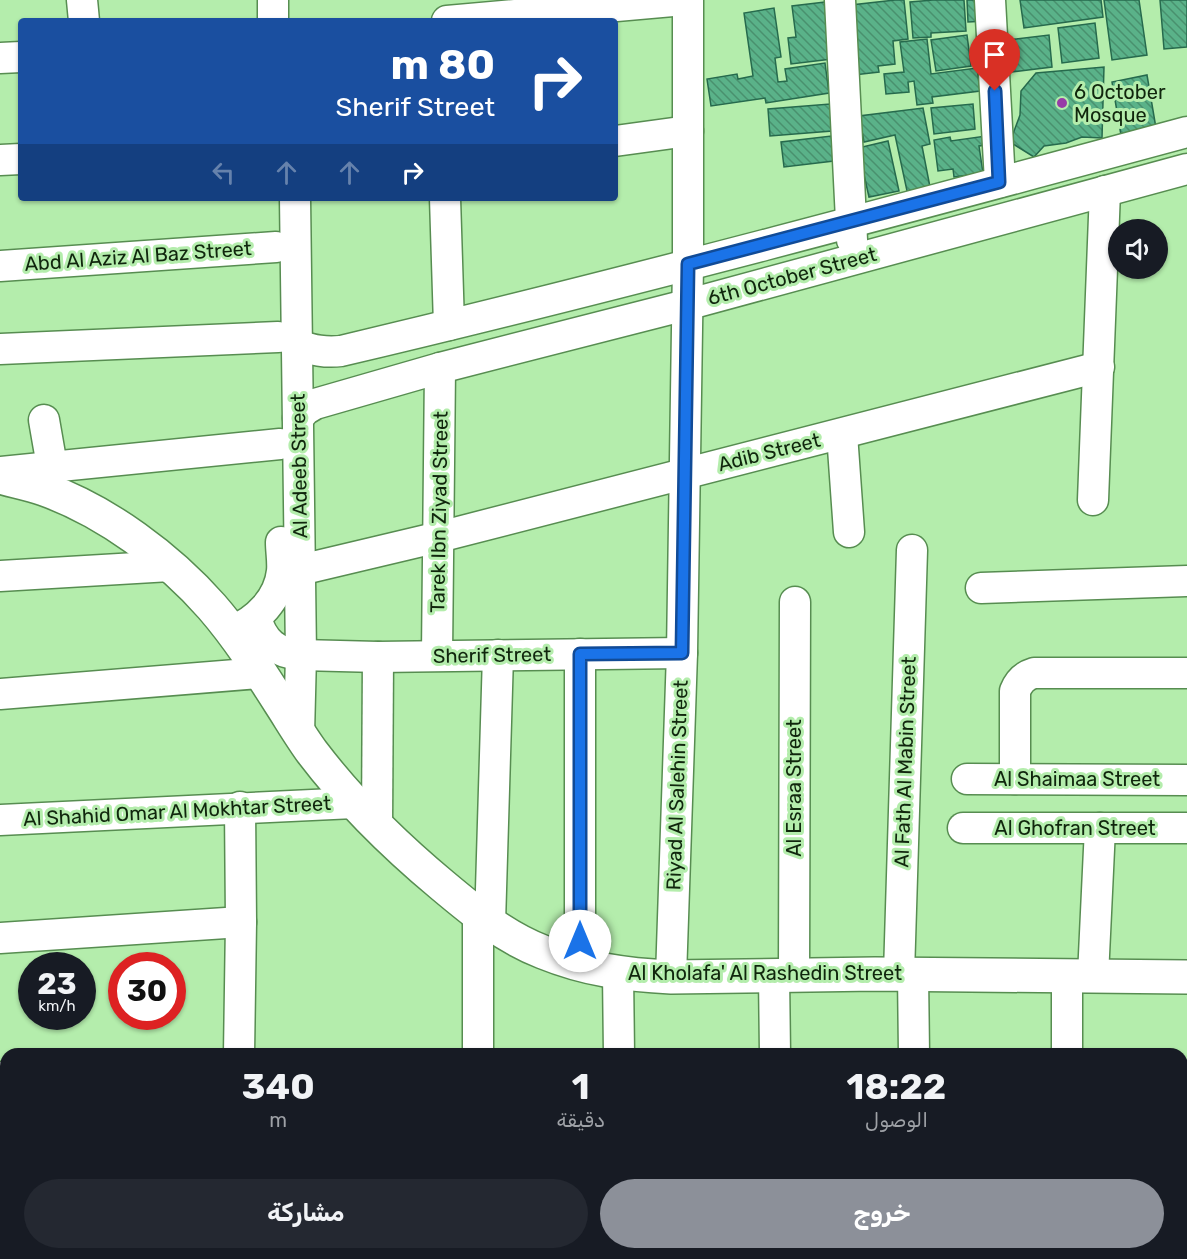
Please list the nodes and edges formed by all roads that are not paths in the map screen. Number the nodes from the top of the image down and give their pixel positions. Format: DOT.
graph roads {
  1 [pos="82,0"];
  2 [pos="273,0"];
  3 [pos="293,0"];
  4 [pos="686,0"];
  5 [pos="840,0"];
  6 [pos="990,0"];
  7 [pos="84,18"];
  8 [pos="273,18"];
  9 [pos="293,18"];
  10 [pos="481,18"];
  11 [pos="18,57"];
  12 [pos="0,58"];
  13 [pos="688,132"];
  14 [pos="1187,132"];
  15 [pos="618,141"];
  16 [pos="18,159"];
  17 [pos="0,160"];
  18 [pos="1187,169"];
  19 [pos="999,182"];
  20 [pos="1105,191"];
  21 [pos="276,201"];
  22 [pos="295,201"];
  23 [pos="445,201"];
  24 [pos="851,222"];
  25 [pos="276,247"];
  26 [pos="853,259"];
  27 [pos="688,264"];
  28 [pos="0,266"];
  29 [pos="686,305"];
  30 [pos="449,325"];
  31 [pos="288,341"];
  32 [pos="0,349"];
  33 [pos="440,368"];
  34 [pos="1099,368"];
  35 [pos="298,418"];
  36 [pos="44,420"];
  37 [pos="843,434"];
  38 [pos="280,444"];
  39 [pos="52,466"];
  40 [pos="0,472"];
  41 [pos="684,473"];
  42 [pos="0,477"];
  43 [pos="1093,500"];
  44 [pos="849,532"];
  45 [pos="439,537"];
  46 [pos="912,550"];
  47 [pos="170,566"];
  48 [pos="300,570"];
  49 [pos="0,576"];
  50 [pos="1187,581"];
  51 [pos="981,588"];
  52 [pos="795,602"];
  53 [pos="244,625"];
  54 [pos="682,653"];
  55 [pos="580,654"];
  56 [pos="301,655"];
  57 [pos="437,655"];
  58 [pos="498,655"];
  59 [pos="378,657"];
  60 [pos="260,673"];
  61 [pos="1187,673"];
  62 [pos="0,694"];
  63 [pos="299,734"];
  64 [pos="967,778"];
  65 [pos="1016,779"];
  66 [pos="1187,780"];
  67 [pos="354,803"];
  68 [pos="240,807"];
  69 [pos="0,820"];
  70 [pos="377,827"];
  71 [pos="963,828"];
  72 [pos="1100,828"];
  73 [pos="1187,828"];
  74 [pos="484,919"];
  75 [pos="241,922"];
  76 [pos="0,938"];
  77 [pos="580,965"];
  78 [pos="618,973"];
  79 [pos="906,974"];
  80 [pos="784,975"];
  81 [pos="1080,976"];
  82 [pos="671,977"];
  83 [pos="1187,977"];
  84 [pos="239,1048"];
  85 [pos="478,1048"];
  86 [pos="619,1048"];
  87 [pos="776,1048"];
  88 [pos="913,1048"];
  89 [pos="1069,1048"];
  1 -- 7 [label="street"];
  2 -- 8 [label="street"];
  3 -- 9 [label="street"];
  4 -- 10 [label="street"];
  4 -- 13 [label="street, Riyad Al Salehin Street"];
  5 -- 24 [label="street"];
  6 -- 19 [label="street"];
  11 -- 12 [label="street"];
  13 -- 15 [label="street"];
  13 -- 27 [label="street, Riyad Al Salehin Street"];
  14 -- 19 [label="street, 6th October Street"];
  16 -- 17 [label="street"];
  18 -- 20 [label="street, 6th October Street"];
  19 -- 24 [label="street, 6th October Street"];
  20 -- 26 [label="street, 6th October Street"];
  20 -- 34 [label="street"];
  21 -- 25 [label="street, Al Adeeb Street"];
  22 -- 31 [label="street, Al Adeeb Street"];
  23 -- 30 [label="street"];
  24 -- 26 [label="street"];
  24 -- 27 [label="street, 6th October Street"];
  25 -- 28 [label="street, Abd Al Aziz Al Baz Street"];
  25 -- 31 [label="street, Al Adeeb Street"];
  26 -- 29 [label="street, 6th October Street"];
  27 -- 29 [label="street, Riyad Al Salehin Street"];
  27 -- 30 [label="street, 6th October Street"];
  29 -- 33 [label="street, 6th October Street"];
  29 -- 41 [label="street, Riyad Al Salehin Street"];
  30 -- 31 [label="street, 6th October Street"];
  31 -- 32 [label="street, 6th October Street"];
  31 -- 35 [label="street, Al Adeeb Street"];
  31 -- 38 [label="street, Al Adeeb Street"];
  33 -- 35 [label="street, 6th October Street"];
  33 -- 45 [label="street, Tarek Ibn Ziyad Street"];
  34 -- 37 [label="street, Adib Street"];
  34 -- 43 [label="street"];
  35 -- 48 [label="street, Al Adeeb Street"];
  36 -- 39 [label="street"];
  37 -- 41 [label="street, Adib Street"];
  37 -- 44 [label="street"];
  38 -- 39 [label="street"];
  38 -- 53 [label="street, Al Adeeb Street"];
  39 -- 40 [label="street"];
  41 -- 45 [label="street, Adib Street"];
  41 -- 54 [label="street, Riyad Al Salehin Street"];
  42 -- 47 [label="main road, Al Kholafa' Al Rashedin Street"];
  45 -- 48 [label="street, Adib Street"];
  45 -- 57 [label="street, Tarek Ibn Ziyad Street"];
  46 -- 79 [label="street, Al Fath Al Mabin Street"];
  47 -- 49 [label="street"];
  47 -- 53 [label="main road, Al Kholafa' Al Rashedin Street"];
  48 -- 56 [label="street, Al Adeeb Street"];
  50 -- 51 [label="street"];
  52 -- 80 [label="street, Al Esraa Street"];
  53 -- 56 [label="street, Sherif Street"];
  53 -- 60 [label="main road, Al Kholafa' Al Rashedin Street"];
  54 -- 55 [label="street, Sherif Street"];
  54 -- 82 [label="street, Riyad Al Salehin Street"];
  55 -- 58 [label="street, Sherif Street"];
  55 -- 77 [label="street"];
  56 -- 59 [label="street, Sherif Street"];
  56 -- 63 [label="street, Al Adeeb Street"];
  57 -- 58 [label="street, Sherif Street"];
  57 -- 59 [label="street, Sherif Street"];
  58 -- 74 [label="street"];
  59 -- 70 [label="street"];
  60 -- 62 [label="street"];
  60 -- 63 [label="main road, Al Kholafa' Al Rashedin Street"];
  61 -- 65 [label="street"];
  63 -- 67 [label="main road, Al Kholafa' Al Rashedin Street"];
  64 -- 65 [label="street, Al Shaimaa Street"];
  65 -- 66 [label="street, Al Shaimaa Street"];
  67 -- 68 [label="street, Al Shahid Omar Al Mokhtar Street"];
  67 -- 70 [label="main road, Al Kholafa' Al Rashedin Street"];
  68 -- 69 [label="street, Al Shahid Omar Al Mokhtar Street"];
  68 -- 75 [label="street"];
  70 -- 74 [label="main road, Al Kholafa' Al Rashedin Street"];
  71 -- 72 [label="street, Al Ghofran Street"];
  72 -- 73 [label="street, Al Ghofran Street"];
  72 -- 81 [label="street"];
  74 -- 77 [label="main road, Al Kholafa' Al Rashedin Street"];
  74 -- 85 [label="street"];
  75 -- 76 [label="street"];
  75 -- 84 [label="street"];
  77 -- 78 [label="main road, Al Kholafa' Al Rashedin Street"];
  78 -- 82 [label="main road, Al Kholafa' Al Rashedin Street"];
  78 -- 86 [label="street"];
  79 -- 80 [label="main road, Al Kholafa' Al Rashedin Street"];
  79 -- 81 [label="main road, Al Kholafa' Al Rashedin Street"];
  79 -- 88 [label="street, Al Fath Al Mabin Street"];
  80 -- 82 [label="main road, Al Kholafa' Al Rashedin Street"];
  80 -- 87 [label="street, Al Esraa Street"];
  81 -- 83 [label="main road, Al Kholafa' Al Rashedin Street"];
  81 -- 89 [label="street"];
}
